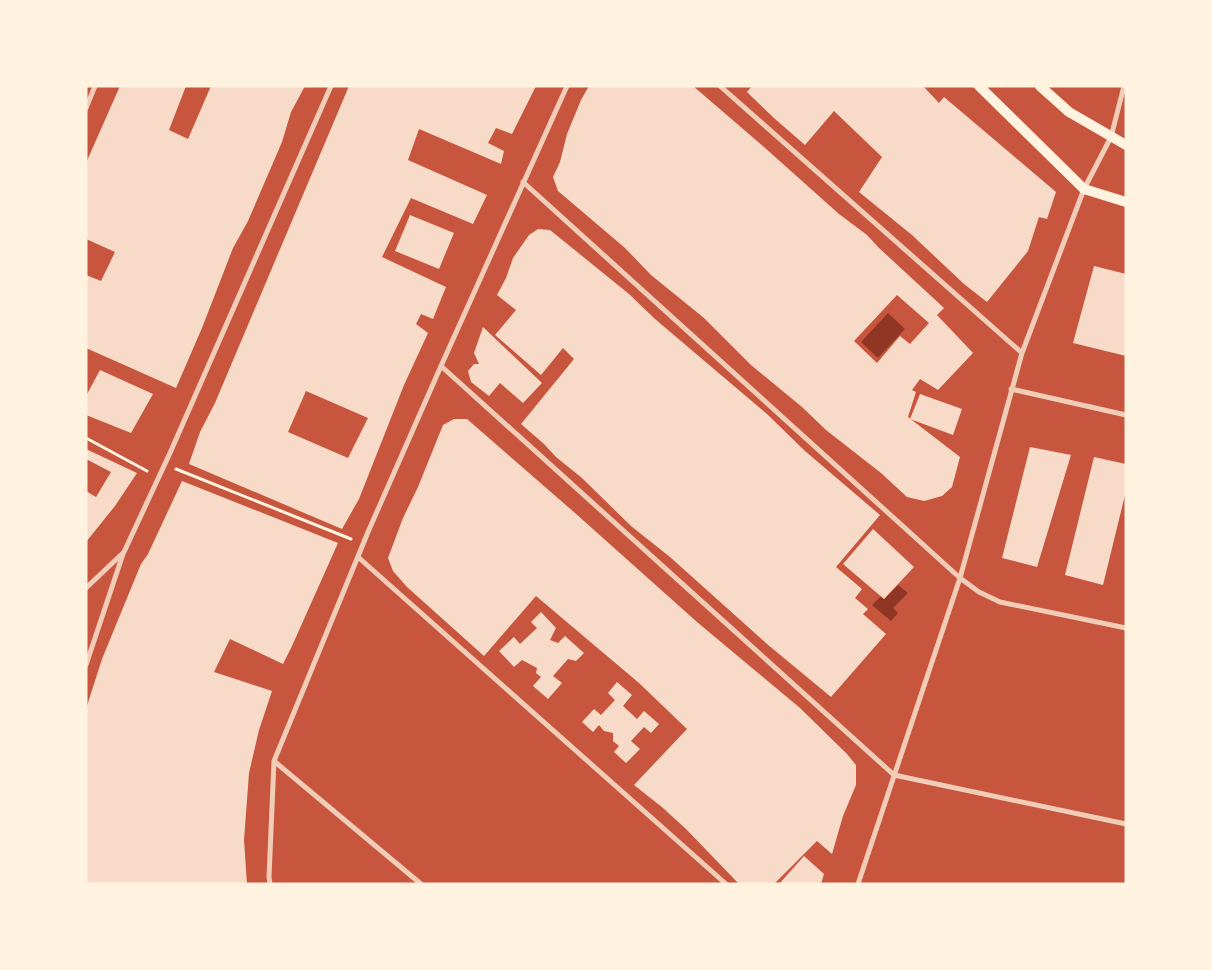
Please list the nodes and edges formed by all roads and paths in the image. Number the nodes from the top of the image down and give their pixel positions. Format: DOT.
graph roads {
  1 [pos="95,86"];
  2 [pos="331,86"];
  3 [pos="567,86"];
  4 [pos="720,86"];
  5 [pos="979,86"];
  6 [pos="1040,86"];
  7 [pos="1124,86"];
  8 [pos="86,108"];
  9 [pos="1111,137"];
  10 [pos="1126,145"];
  11 [pos="523,182"];
  12 [pos="1084,189"];
  13 [pos="1126,202"];
  14 [pos="1022,353"];
  15 [pos="441,366"];
  16 [pos="1011,389"];
  17 [pos="1126,415"];
  18 [pos="86,438"];
  19 [pos="164,464"];
  20 [pos="158,478"];
  21 [pos="363,544"];
  22 [pos="124,552"];
  23 [pos="358,557"];
  24 [pos="960,578"];
  25 [pos="86,588"];
  26 [pos="1126,628"];
  27 [pos="86,665"];
  28 [pos="274,761"];
  29 [pos="894,775"];
  30 [pos="1126,824"];
  31 [pos="270,884"];
  32 [pos="421,884"];
  33 [pos="726,884"];
  34 [pos="858,884"];
  1 -- 8 [label="street"];
  2 -- 19 [label="street"];
  3 -- 11 [label="street"];
  4 -- 14 [label="street"];
  5 -- 12 [label="main road"];
  6 -- 9 [label="main road"];
  7 -- 9 [label="street"];
  9 -- 10 [label="main road"];
  9 -- 12 [label="street"];
  11 -- 15 [label="street"];
  11 -- 24 [label="street"];
  12 -- 13 [label="main road"];
  12 -- 14 [label="street"];
  14 -- 16 [label="street"];
  15 -- 21 [label="street"];
  15 -- 29 [label="street"];
  16 -- 17 [label="street"];
  16 -- 24 [label="street"];
  18 -- 20 [label="path"];
  19 -- 20 [label="street"];
  19 -- 21 [label="path"];
  20 -- 22 [label="street"];
  21 -- 23 [label="street"];
  22 -- 25 [label="street"];
  22 -- 27 [label="street"];
  23 -- 28 [label="street"];
  23 -- 33 [label="street"];
  24 -- 26 [label="street"];
  24 -- 29 [label="street"];
  28 -- 31 [label="street"];
  28 -- 32 [label="street"];
  29 -- 30 [label="street"];
  29 -- 34 [label="street"];
}
